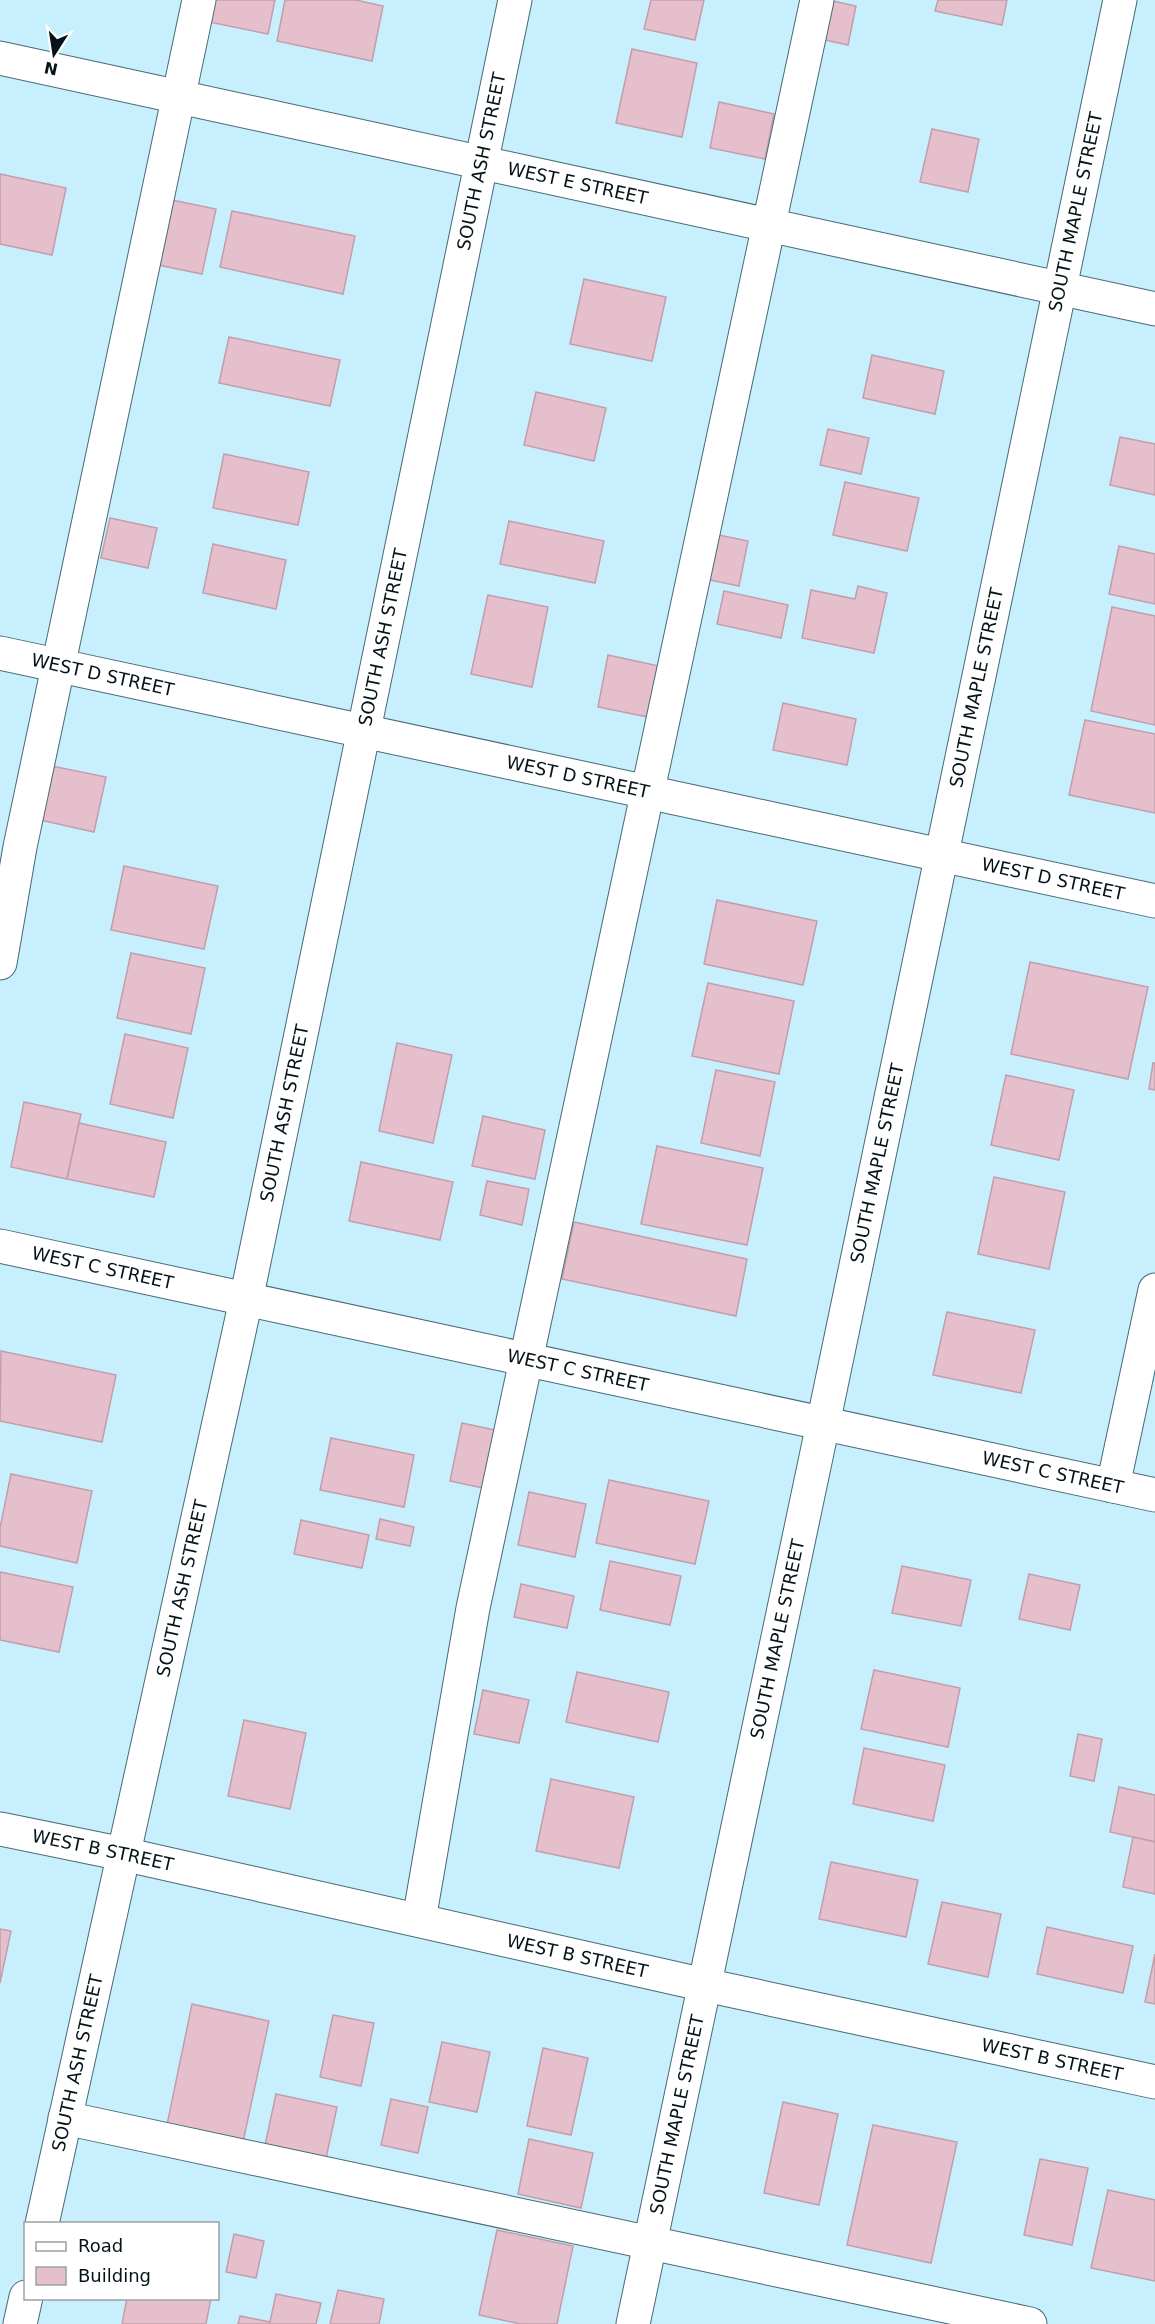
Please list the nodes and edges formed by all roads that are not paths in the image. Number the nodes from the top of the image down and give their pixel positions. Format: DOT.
graph roads {
  1 [pos="200,0"];
  2 [pos="515,0"];
  3 [pos="818,0"];
  4 [pos="1120,0"];
  5 [pos="0,58"];
  6 [pos="179,96"];
  7 [pos="482,162"];
  8 [pos="770,225"];
  9 [pos="1059,289"];
  10 [pos="1155,309"];
  11 [pos="0,653"];
  12 [pos="58,666"];
  13 [pos="365,732"];
  14 [pos="648,792"];
  15 [pos="942,855"];
  16 [pos="1155,901"];
  17 [pos="0,963"];
  18 [pos="0,1246"];
  19 [pos="1155,1290"];
  20 [pos="246,1300"];
  21 [pos="526,1360"];
  22 [pos="823,1424"];
  23 [pos="1113,1486"];
  24 [pos="1155,1495"];
  25 [pos="0,1829"];
  26 [pos="123,1854"];
  27 [pos="419,1920"];
  28 [pos="705,1985"];
  29 [pos="1155,2082"];
  30 [pos="65,2118"];
  31 [pos="42,2222"];
  32 [pos="650,2243"];
  33 [pos="25,2300"];
  34 [pos="20,2324"];
  35 [pos="633,2324"];
  36 [pos="1030,2324"];
  1 -- 6 [label="street"];
  2 -- 7 [label="street, SOUTH ASH STREET"];
  3 -- 8 [label="street"];
  4 -- 9 [label="street, SOUTH MAPLE STREET"];
  5 -- 6 [label="street, WEST E STREET"];
  6 -- 7 [label="street, WEST E STREET"];
  6 -- 12 [label="street"];
  7 -- 8 [label="street, WEST E STREET"];
  7 -- 13 [label="street, SOUTH ASH STREET"];
  8 -- 9 [label="street, WEST E STREET"];
  8 -- 14 [label="street"];
  9 -- 10 [label="street, WEST E STREET"];
  9 -- 15 [label="street, SOUTH MAPLE STREET"];
  11 -- 12 [label="street, WEST D STREET"];
  12 -- 13 [label="street, WEST D STREET"];
  12 -- 17 [label="street"];
  13 -- 14 [label="street, WEST D STREET"];
  13 -- 20 [label="street, SOUTH ASH STREET"];
  14 -- 15 [label="street, WEST D STREET"];
  14 -- 21 [label="street"];
  15 -- 16 [label="street, WEST D STREET"];
  15 -- 22 [label="street, SOUTH MAPLE STREET"];
  18 -- 20 [label="street, WEST C STREET"];
  19 -- 23 [label="street"];
  20 -- 21 [label="street, WEST C STREET"];
  20 -- 26 [label="street, SOUTH ASH STREET"];
  21 -- 22 [label="street, WEST C STREET"];
  21 -- 27 [label="street"];
  22 -- 23 [label="street, WEST C STREET"];
  22 -- 28 [label="street, SOUTH MAPLE STREET"];
  23 -- 24 [label="street, WEST C STREET"];
  25 -- 26 [label="street, WEST B STREET"];
  26 -- 27 [label="street, WEST B STREET"];
  26 -- 30 [label="street, SOUTH ASH STREET"];
  27 -- 28 [label="street, WEST B STREET"];
  28 -- 29 [label="street, WEST B STREET"];
  28 -- 32 [label="street, SOUTH MAPLE STREET"];
  30 -- 31 [label="street, SOUTH ASH STREET"];
  30 -- 32 [label="street"];
  32 -- 35 [label="street, SOUTH MAPLE STREET"];
  32 -- 36 [label="street"];
  33 -- 34 [label="street"];
}
